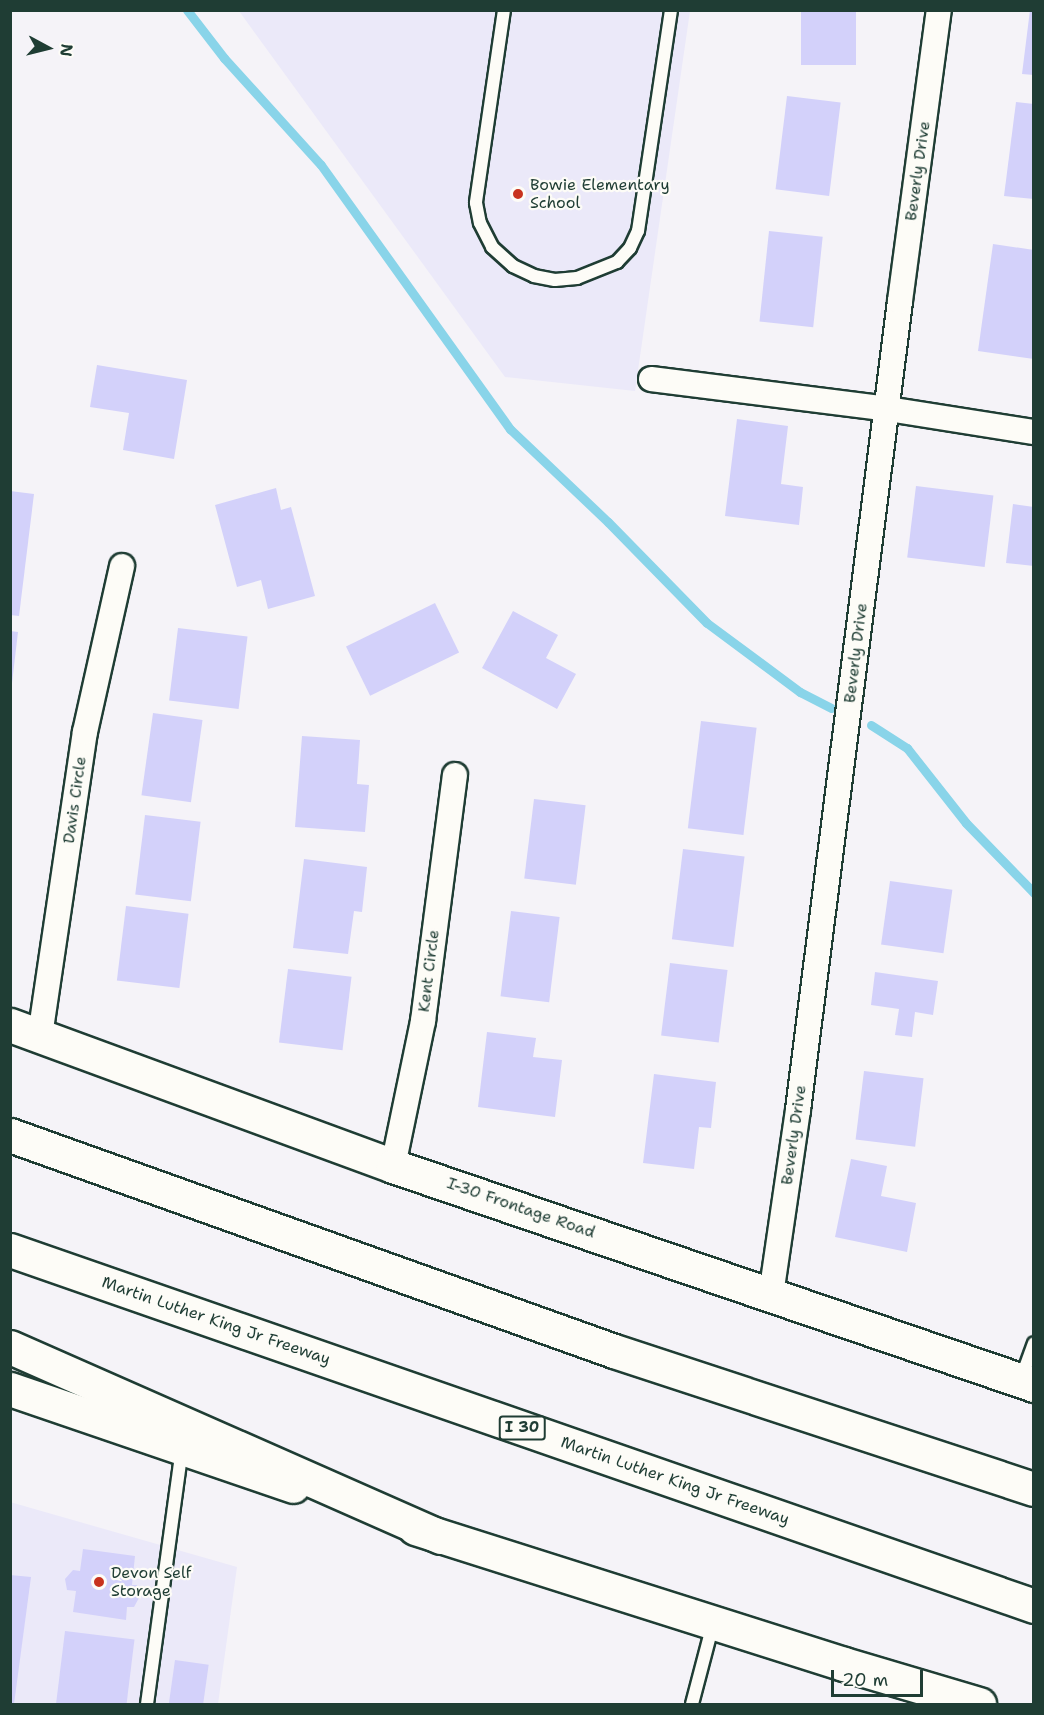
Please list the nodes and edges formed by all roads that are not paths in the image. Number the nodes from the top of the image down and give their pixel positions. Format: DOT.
graph roads {
  1 [pos="504,10"];
  2 [pos="671,10"];
  3 [pos="939,10"];
  4 [pos="651,379"];
  5 [pos="888,409"];
  6 [pos="1034,432"];
  7 [pos="122,566"];
  8 [pos="455,775"];
  9 [pos="25,1030"];
  10 [pos="10,1135"];
  11 [pos="393,1166"];
  12 [pos="10,1250"];
  13 [pos="771,1295"];
  14 [pos="1034,1343"];
  15 [pos="10,1347"];
  16 [pos="1027,1383"];
  17 [pos="10,1389"];
  18 [pos="182,1448"];
  19 [pos="1034,1489"];
  20 [pos="441,1537"];
  21 [pos="1034,1606"];
  22 [pos="713,1623"];
  23 [pos="147,1704"];
  24 [pos="692,1704"];
  25 [pos="979,1704"];
  1 -- 2 [label="lane"];
  3 -- 5 [label="street, Beverly Drive"];
  4 -- 5 [label="street"];
  5 -- 6 [label="street"];
  5 -- 13 [label="street, Beverly Drive"];
  7 -- 9 [label="street, Davis Circle"];
  8 -- 11 [label="street, Kent Circle"];
  9 -- 11 [label="main road, I-30 Frontage Road"];
  10 -- 19 [label="main road"];
  11 -- 13 [label="main road, I-30 Frontage Road"];
  12 -- 21 [label="main road, Martin Luther King Jr Freeway / I 30"];
  13 -- 16 [label="main road, I-30 Frontage Road"];
  14 -- 16 [label="lane"];
  15 -- 20 [label="main road"];
  17 -- 18 [label="main road"];
  18 -- 20 [label="main road"];
  18 -- 23 [label="lane"];
  20 -- 22 [label="main road"];
  22 -- 24 [label="lane"];
  22 -- 25 [label="main road"];
}
